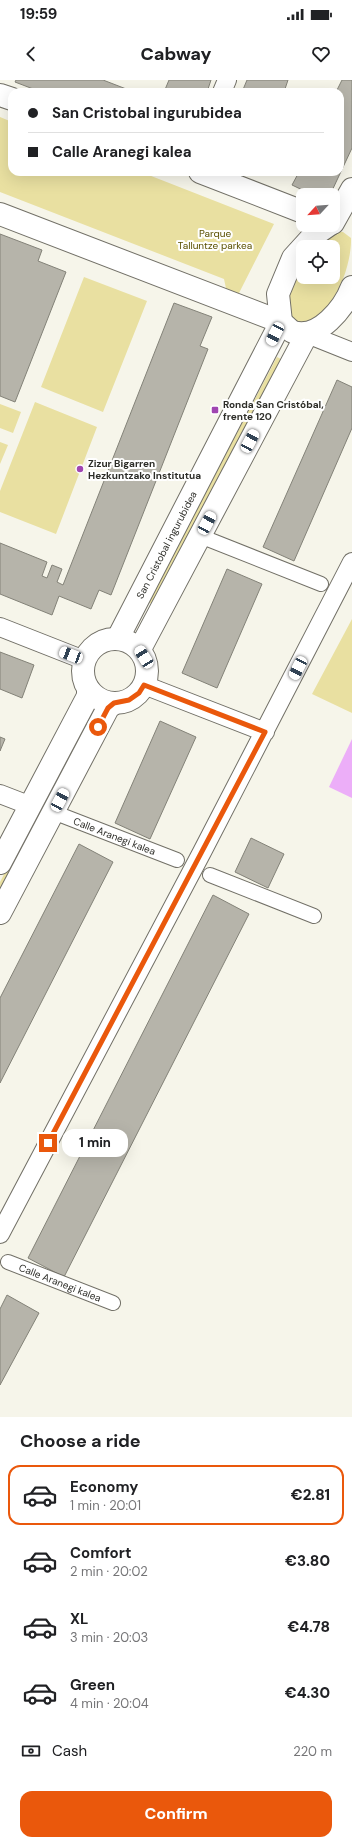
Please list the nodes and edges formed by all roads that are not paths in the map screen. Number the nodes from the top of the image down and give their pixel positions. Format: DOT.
graph roads {
  1 [pos="210,176"];
  2 [pos="352,189"];
  3 [pos="296,209"];
  4 [pos="0,214"];
  5 [pos="340,214"];
  6 [pos="320,232"];
  7 [pos="352,287"];
  8 [pos="281,322"];
  9 [pos="307,334"];
  10 [pos="352,352"];
  11 [pos="200,536"];
  12 [pos="352,562"];
  13 [pos="321,584"];
  14 [pos="0,627"];
  15 [pos="118,638"];
  16 [pos="140,649"];
  17 [pos="84,660"];
  18 [pos="144,685"];
  19 [pos="88,689"];
  20 [pos="114,703"];
  21 [pos="265,732"];
  22 [pos="0,794"];
  23 [pos="31,806"];
  24 [pos="53,812"];
  25 [pos="176,860"];
  26 [pos="0,863"];
  27 [pos="210,875"];
  28 [pos="0,913"];
  29 [pos="314,916"];
  30 [pos="0,1234"];
  31 [pos="8,1262"];
  32 [pos="113,1303"];
  1 -- 3 [label="street"];
  2 -- 5 [label="street"];
  4 -- 8 [label="street"];
  6 -- 8 [label="street"];
  7 -- 9 [label="street"];
  8 -- 9 [label="street"];
  8 -- 15 [label="street, San Cristobal ingurubidea"];
  9 -- 10 [label="street"];
  9 -- 11 [label="street"];
  11 -- 13 [label="street"];
  11 -- 16 [label="street"];
  12 -- 21 [label="street"];
  14 -- 17 [label="street"];
  15 -- 16 [label="street"];
  15 -- 17 [label="street"];
  16 -- 18 [label="street"];
  17 -- 19 [label="street"];
  18 -- 20 [label="street"];
  18 -- 21 [label="street"];
  19 -- 20 [label="street"];
  19 -- 23 [label="street"];
  20 -- 24 [label="street"];
  21 -- 30 [label="street"];
  22 -- 23 [label="street"];
  23 -- 26 [label="street"];
  24 -- 25 [label="street, Calle Aranegi kalea"];
  24 -- 28 [label="street"];
  27 -- 29 [label="street"];
  31 -- 32 [label="street, Calle Aranegi kalea"];
}
